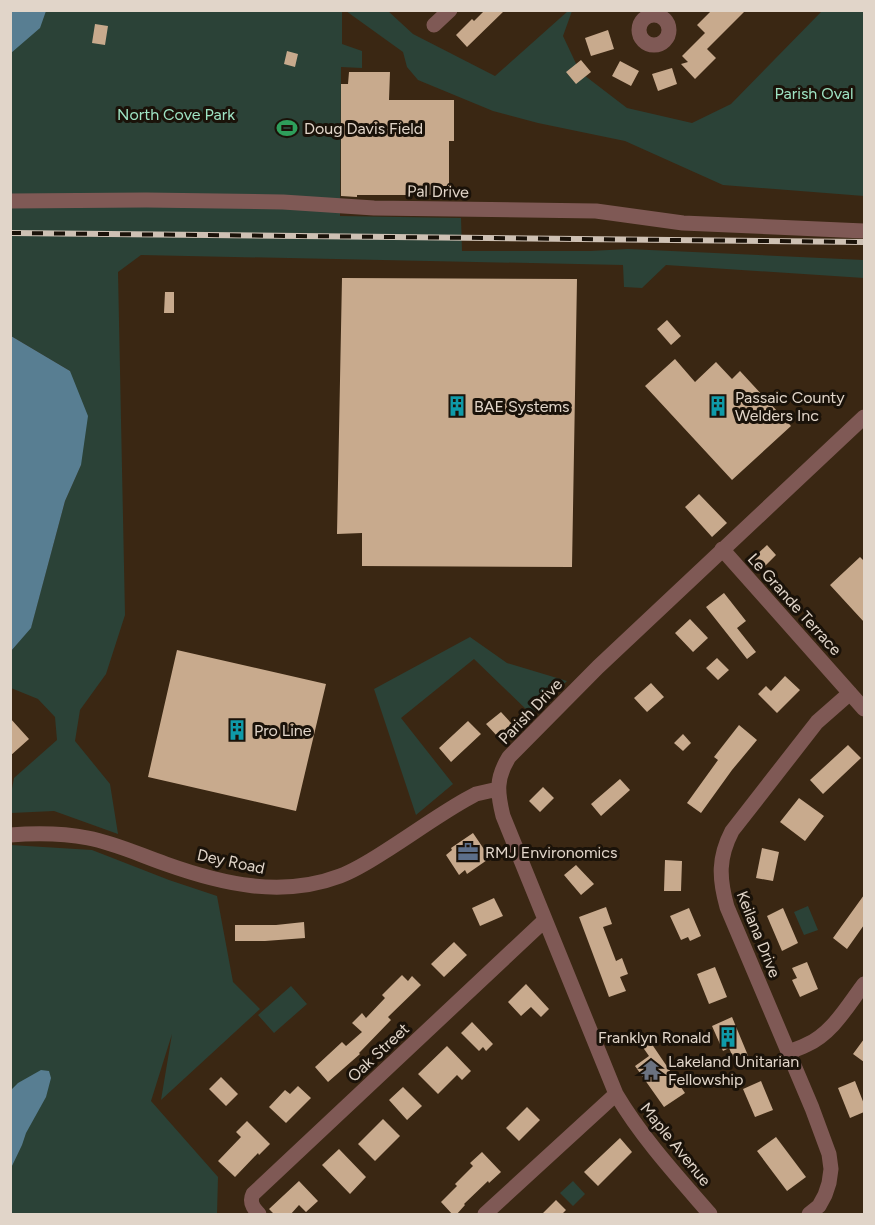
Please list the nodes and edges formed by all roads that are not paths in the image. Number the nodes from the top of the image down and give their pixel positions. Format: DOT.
graph roads {
  1 [pos="450,10"];
  2 [pos="434,25"];
  3 [pos="10,201"];
  4 [pos="864,231"];
  5 [pos="864,417"];
  6 [pos="722,549"];
  7 [pos="850,693"];
  8 [pos="864,709"];
  9 [pos="498,789"];
  10 [pos="10,835"];
  11 [pos="544,920"];
  12 [pos="864,984"];
  13 [pos="788,1052"];
  14 [pos="616,1094"];
  15 [pos="259,1215"];
  16 [pos="485,1215"];
  17 [pos="710,1215"];
  18 [pos="809,1215"];
  1 -- 2 [label="street"];
  3 -- 4 [label="street, Pal Drive"];
  5 -- 6 [label="street, Parish Drive"];
  6 -- 7 [label="street, Le Grande Terrace"];
  6 -- 9 [label="street, Parish Drive"];
  7 -- 8 [label="street, Le Grande Terrace"];
  7 -- 13 [label="street, Keilana Drive"];
  9 -- 10 [label="street, Dey Road"];
  9 -- 11 [label="street, Parish Drive"];
  11 -- 14 [label="street, Parish Drive"];
  11 -- 15 [label="street, Oak Street"];
  12 -- 13 [label="street"];
  13 -- 18 [label="street, Keilana Drive"];
  14 -- 16 [label="street"];
  14 -- 17 [label="street, Maple Avenue"];
}
